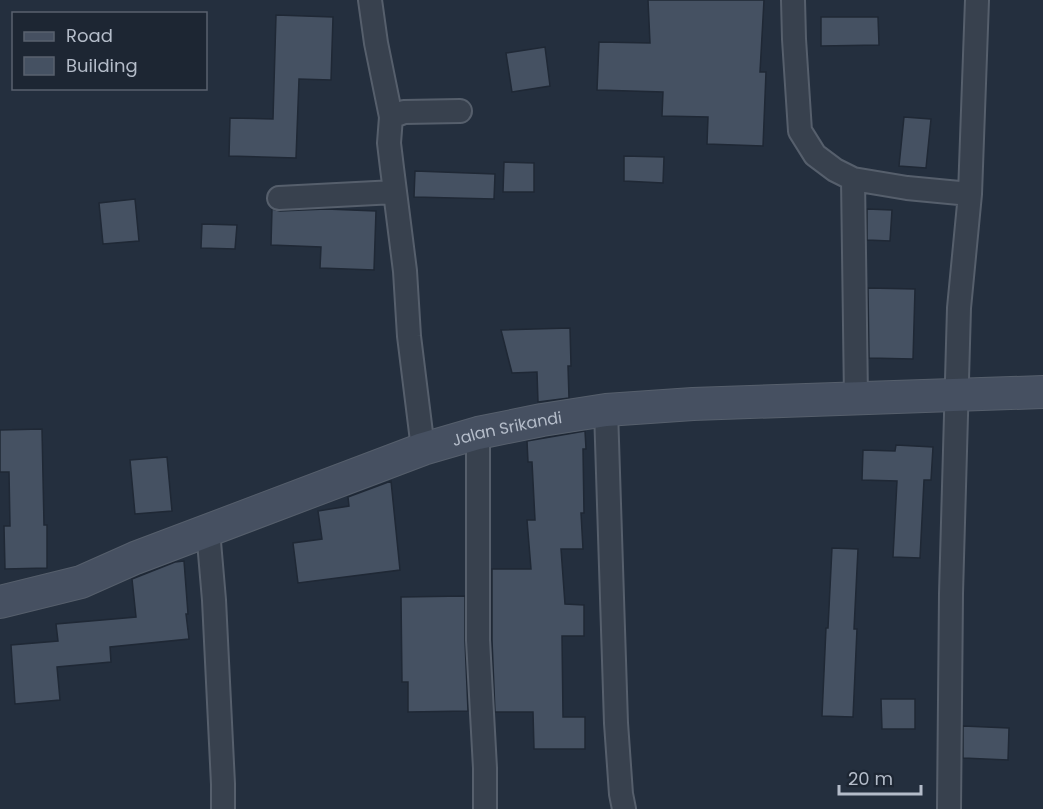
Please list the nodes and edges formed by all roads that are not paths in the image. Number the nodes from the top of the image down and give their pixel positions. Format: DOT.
graph roads {
  1 [pos="370,0"];
  2 [pos="793,0"];
  3 [pos="977,0"];
  4 [pos="460,111"];
  5 [pos="391,117"];
  6 [pos="853,179"];
  7 [pos="395,192"];
  8 [pos="970,194"];
  9 [pos="279,198"];
  10 [pos="1043,392"];
  11 [pos="956,394"];
  12 [pos="856,398"];
  13 [pos="606,410"];
  14 [pos="478,433"];
  15 [pos="423,449"];
  16 [pos="208,530"];
  17 [pos="0,602"];
  18 [pos="223,809"];
  19 [pos="485,809"];
  20 [pos="624,809"];
  21 [pos="949,809"];
  1 -- 5 [label="street"];
  2 -- 6 [label="street"];
  3 -- 8 [label="street"];
  4 -- 5 [label="street"];
  5 -- 7 [label="street"];
  6 -- 8 [label="street"];
  6 -- 12 [label="street"];
  7 -- 9 [label="street"];
  7 -- 15 [label="street"];
  8 -- 11 [label="street"];
  10 -- 11 [label="street, Jalan Srikandi"];
  11 -- 12 [label="street, Jalan Srikandi"];
  11 -- 21 [label="street"];
  12 -- 13 [label="street, Jalan Srikandi"];
  13 -- 14 [label="street, Jalan Srikandi"];
  13 -- 20 [label="street"];
  14 -- 15 [label="street, Jalan Srikandi"];
  14 -- 19 [label="street"];
  15 -- 16 [label="street, Jalan Srikandi"];
  16 -- 17 [label="street, Jalan Srikandi"];
  16 -- 18 [label="street"];
}
